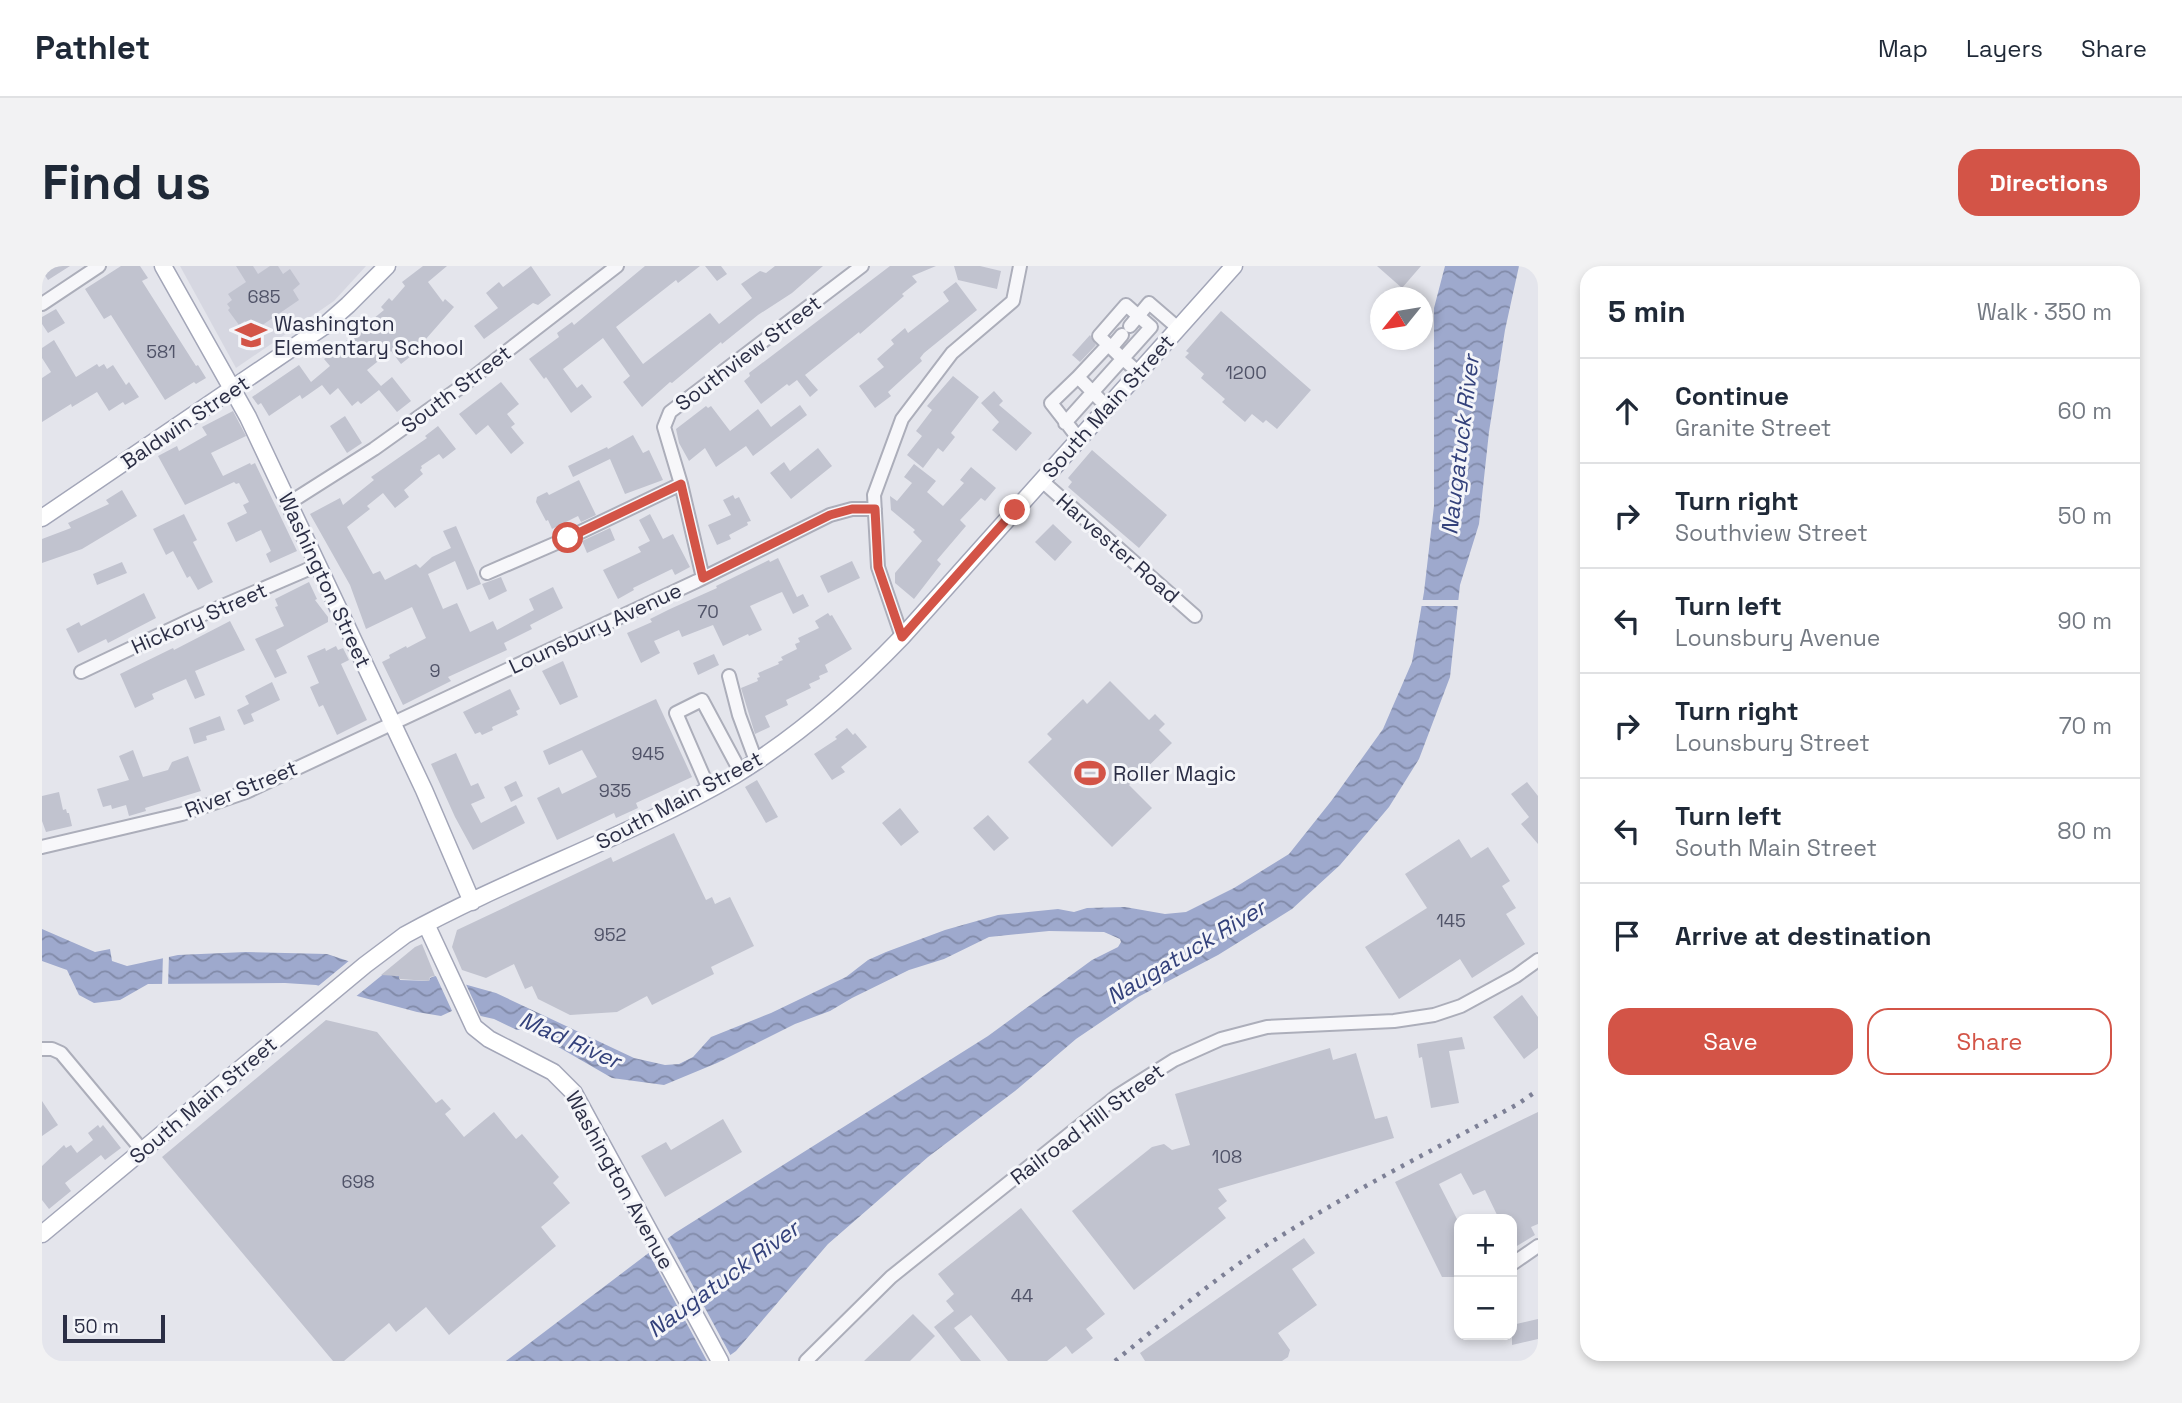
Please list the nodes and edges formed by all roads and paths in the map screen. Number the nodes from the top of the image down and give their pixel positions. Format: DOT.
graph roads {
  1 [pos="99,266"];
  2 [pos="163,266"];
  3 [pos="387,266"];
  4 [pos="617,266"];
  5 [pos="862,266"];
  6 [pos="1020,266"];
  7 [pos="1234,266"];
  8 [pos="42,304"];
  9 [pos="1130,325"];
  10 [pos="1178,328"];
  11 [pos="1109,346"];
  12 [pos="1123,358"];
  13 [pos="1139,373"];
  14 [pos="1078,377"];
  15 [pos="233,390"];
  16 [pos="1092,393"];
  17 [pos="1107,407"];
  18 [pos="1065,423"];
  19 [pos="1079,439"];
  20 [pos="1042,481"];
  21 [pos="681,484"];
  22 [pos="289,503"];
  23 [pos="875,509"];
  24 [pos="42,518"];
  25 [pos="318,565"];
  26 [pos="487,573"];
  27 [pos="703,578"];
  28 [pos="1195,616"];
  29 [pos="902,637"];
  30 [pos="81,672"];
  31 [pos="729,676"];
  32 [pos="392,723"];
  33 [pos="757,761"];
  34 [pos="740,771"];
  35 [pos="709,789"];
  36 [pos="42,847"];
  37 [pos="472,902"];
  38 [pos="426,925"];
  39 [pos="1538,960"];
  40 [pos="42,1049"];
  41 [pos="142,1150"];
  42 [pos="42,1234"];
  43 [pos="1538,1246"];
  44 [pos="1517,1261"];
  45 [pos="720,1361"];
  46 [pos="806,1361"];
  1 -- 8 [label="street"];
  2 -- 15 [label="main road, Washington Street"];
  3 -- 15 [label="main road, Baldwin Street"];
  4 -- 22 [label="street, South Street"];
  5 -- 21 [label="street, Southview Street"];
  6 -- 23 [label="street"];
  7 -- 10 [label="main road, South Main Street"];
  9 -- 10 [label="street"];
  9 -- 11 [label="street"];
  9 -- 11 [label="street"];
  9 -- 12 [label="street"];
  10 -- 13 [label="main road, South Main Street"];
  11 -- 12 [label="street"];
  11 -- 14 [label="street"];
  12 -- 13 [label="street"];
  12 -- 16 [label="street"];
  13 -- 17 [label="main road, South Main Street"];
  14 -- 16 [label="street"];
  14 -- 18 [label="street"];
  15 -- 22 [label="main road, Washington Street"];
  15 -- 24 [label="main road, Baldwin Street"];
  16 -- 17 [label="street"];
  16 -- 18 [label="street"];
  17 -- 19 [label="main road, South Main Street"];
  18 -- 19 [label="street"];
  19 -- 20 [label="main road, South Main Street"];
  20 -- 28 [label="street, Harvester Road"];
  20 -- 29 [label="main road, South Main Street"];
  21 -- 26 [label="street"];
  21 -- 27 [label="street, Southview Street"];
  22 -- 25 [label="main road, Washington Street"];
  23 -- 27 [label="street, Lounsbury Avenue"];
  23 -- 29 [label="street"];
  25 -- 30 [label="street, Hickory Street"];
  25 -- 32 [label="main road, Washington Street"];
  27 -- 32 [label="street, Lounsbury Avenue"];
  29 -- 33 [label="main road, South Main Street"];
  31 -- 33 [label="street"];
  32 -- 36 [label="street, River Street"];
  32 -- 37 [label="main road, Washington Street"];
  33 -- 34 [label="main road, South Main Street"];
  34 -- 35 [label="main road, South Main Street"];
  34 -- 35 [label="street"];
  35 -- 37 [label="main road, South Main Street"];
  37 -- 38 [label="main road, South Main Street"];
  38 -- 41 [label="main road, South Main Street"];
  38 -- 45 [label="main road, Washington Avenue"];
  39 -- 46 [label="street, Railroad Hill Street"];
  40 -- 41 [label="street"];
  41 -- 42 [label="main road, South Main Street"];
  43 -- 44 [label="street"];
}
